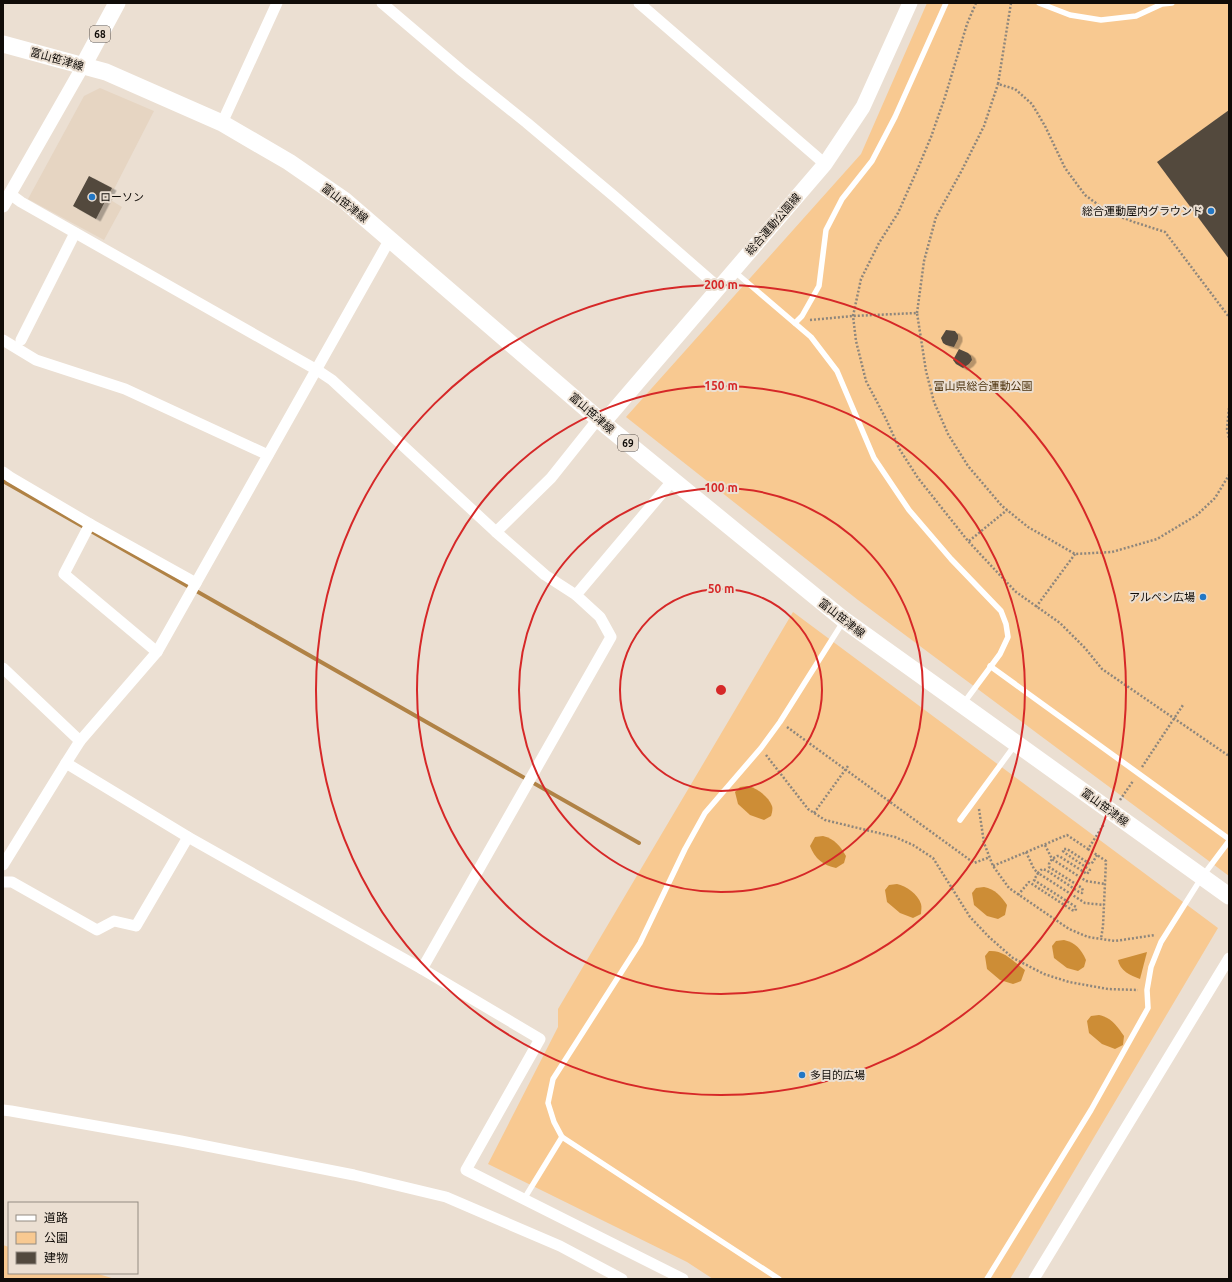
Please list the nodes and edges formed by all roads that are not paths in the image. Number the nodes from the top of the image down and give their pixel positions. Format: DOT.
graph roads {
  1 [pos="117,3"];
  2 [pos="277,3"];
  3 [pos="382,3"];
  4 [pos="638,3"];
  5 [pos="910,3"];
  6 [pos="946,3"];
  7 [pos="1039,3"];
  8 [pos="1172,3"];
  9 [pos="3,44"];
  10 [pos="83,66"];
  11 [pos="222,123"];
  12 [pos="825,164"];
  13 [pos="10,194"];
  14 [pos="3,206"];
  15 [pos="75,233"];
  16 [pos="390,239"];
  17 [pos="733,270"];
  18 [pos="718,287"];
  19 [pos="796,323"];
  20 [pos="3,340"];
  21 [pos="21,340"];
  22 [pos="317,370"];
  23 [pos="601,421"];
  24 [pos="268,455"];
  25 [pos="3,472"];
  26 [pos="673,480"];
  27 [pos="88,527"];
  28 [pos="496,532"];
  29 [pos="194,586"];
  30 [pos="576,595"];
  31 [pos="844,620"];
  32 [pos="157,652"];
  33 [pos="990,666"];
  34 [pos="3,668"];
  35 [pos="962,705"];
  36 [pos="80,741"];
  37 [pos="1017,743"];
  38 [pos="66,763"];
  39 [pos="960,820"];
  40 [pos="188,837"];
  41 [pos="1229,840"];
  42 [pos="3,865"];
  43 [pos="1202,877"];
  44 [pos="3,882"];
  45 [pos="1229,896"];
  46 [pos="1229,958"];
  47 [pos="422,969"];
  48 [pos="3,1110"];
  49 [pos="562,1137"];
  50 [pos="524,1199"];
  51 [pos="622,1279"];
  52 [pos="683,1279"];
  53 [pos="779,1279"];
  54 [pos="987,1279"];
  55 [pos="1034,1279"];
  1 -- 10 [label="main road, 68"];
  2 -- 11 [label="street"];
  3 -- 18 [label="street"];
  4 -- 12 [label="street"];
  5 -- 12 [label="main road, 総合運動公園線"];
  6 -- 19 [label="lane"];
  7 -- 8 [label="lane"];
  9 -- 10 [label="main road, 富山笹津線 / 69"];
  10 -- 11 [label="main road, 富山笹津線 / 69"];
  10 -- 13 [label="street"];
  11 -- 16 [label="main road, 富山笹津線 / 69"];
  12 -- 17 [label="main road, 総合運動公園線"];
  13 -- 14 [label="street"];
  13 -- 15 [label="street"];
  15 -- 21 [label="street"];
  15 -- 22 [label="street"];
  16 -- 22 [label="street"];
  16 -- 23 [label="main road, 富山笹津線 / 69"];
  17 -- 18 [label="main road, 総合運動公園線"];
  17 -- 19 [label="lane"];
  18 -- 23 [label="main road, 総合運動公園線"];
  19 -- 33 [label="lane"];
  20 -- 24 [label="street"];
  22 -- 24 [label="street"];
  22 -- 28 [label="street"];
  23 -- 26 [label="main road, 富山笹津線 / 69"];
  23 -- 28 [label="street"];
  24 -- 29 [label="street"];
  25 -- 27 [label="street"];
  26 -- 30 [label="street"];
  26 -- 31 [label="main road, 富山笹津線 / 69"];
  27 -- 29 [label="street"];
  27 -- 32 [label="street"];
  28 -- 30 [label="street"];
  29 -- 32 [label="street"];
  30 -- 47 [label="street"];
  31 -- 35 [label="main road, 富山笹津線 / 69"];
  31 -- 49 [label="lane"];
  32 -- 36 [label="street"];
  33 -- 35 [label="lane"];
  33 -- 41 [label="lane"];
  34 -- 36 [label="street"];
  35 -- 37 [label="main road, 富山笹津線 / 69"];
  36 -- 38 [label="street"];
  37 -- 39 [label="lane"];
  37 -- 43 [label="main road, 富山笹津線 / 69"];
  38 -- 40 [label="street"];
  38 -- 42 [label="street"];
  40 -- 44 [label="street"];
  40 -- 47 [label="street"];
  41 -- 43 [label="lane"];
  43 -- 45 [label="main road, 富山笹津線 / 69"];
  43 -- 54 [label="lane"];
  46 -- 55 [label="street"];
  47 -- 50 [label="street"];
  48 -- 51 [label="street"];
  49 -- 50 [label="lane"];
  49 -- 53 [label="lane"];
  50 -- 52 [label="street"];
}
